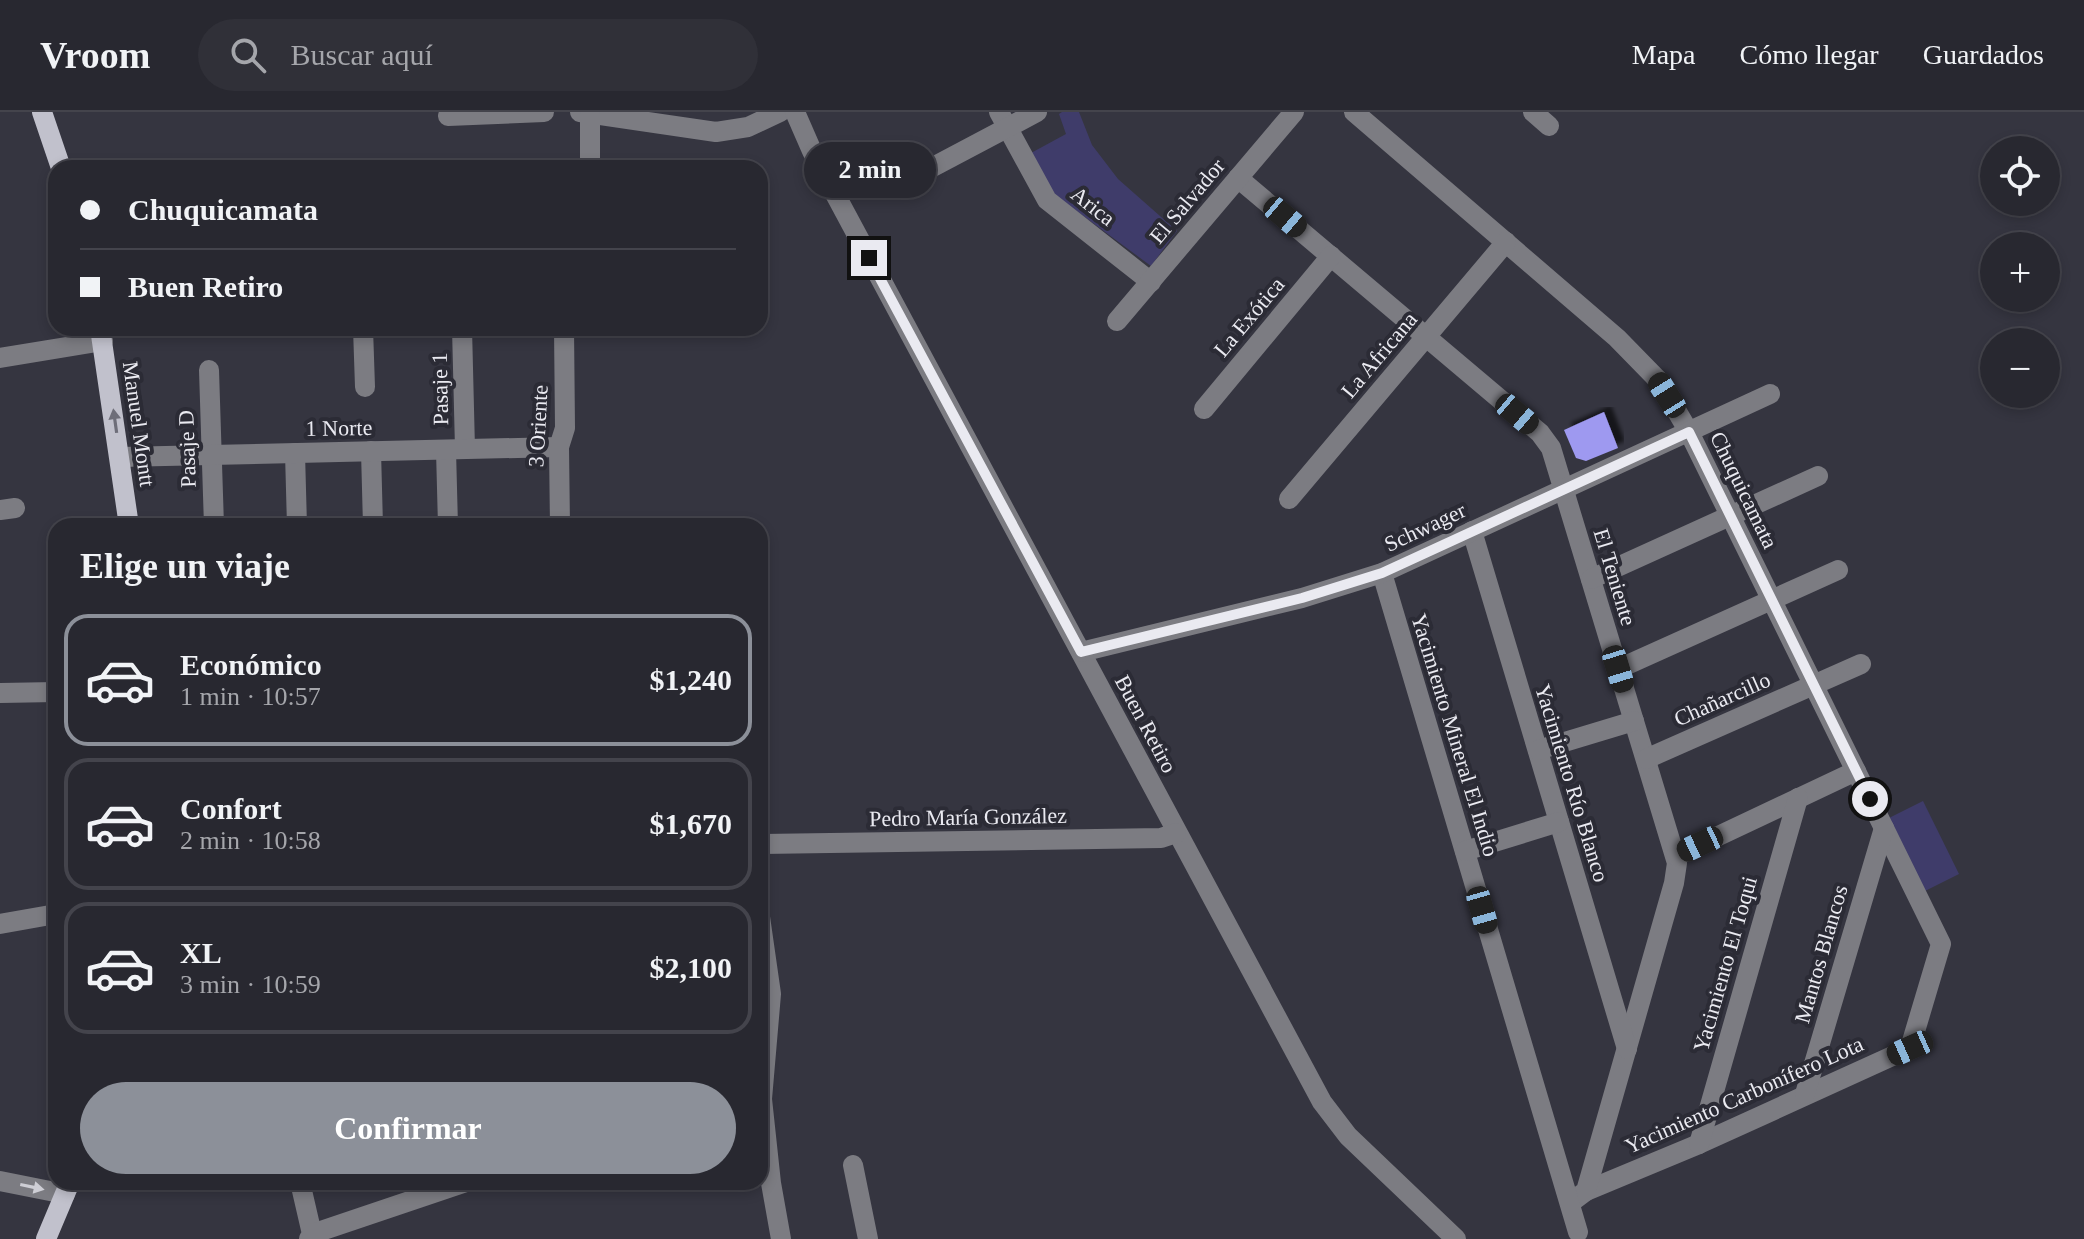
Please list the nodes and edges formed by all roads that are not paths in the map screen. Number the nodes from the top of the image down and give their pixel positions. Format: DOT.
graph roads {
  1 [pos="42,112"];
  2 [pos="544,112"];
  3 [pos="780,112"];
  4 [pos="795,112"];
  5 [pos="1037,112"];
  6 [pos="1294,112"];
  7 [pos="1354,112"];
  8 [pos="1533,112"];
  9 [pos="585,113"];
  10 [pos="448,116"];
  11 [pos="1003,120"];
  12 [pos="1549,126"];
  13 [pos="58,160"];
  14 [pos="589,160"];
  15 [pos="931,168"];
  16 [pos="1238,178"];
  17 [pos="1506,242"];
  18 [pos="1331,256"];
  19 [pos="1151,282"];
  20 [pos="1117,321"];
  21 [pos="97,336"];
  22 [pos="101,336"];
  23 [pos="363,336"];
  24 [pos="462,336"];
  25 [pos="564,336"];
  26 [pos="1427,336"];
  27 [pos="0,358"];
  28 [pos="209,370"];
  29 [pos="365,387"];
  30 [pos="1770,394"];
  31 [pos="1204,409"];
  32 [pos="1689,432"];
  33 [pos="559,447"];
  34 [pos="456,450"];
  35 [pos="371,451"];
  36 [pos="295,453"];
  37 [pos="212,455"];
  38 [pos="120,457"];
  39 [pos="1818,476"];
  40 [pos="1563,489"];
  41 [pos="1289,499"];
  42 [pos="1730,516"];
  43 [pos="128,518"];
  44 [pos="214,518"];
  45 [pos="297,518"];
  46 [pos="373,518"];
  47 [pos="449,518"];
  48 [pos="560,518"];
  49 [pos="1472,531"];
  50 [pos="1838,570"];
  51 [pos="1382,573"];
  52 [pos="1591,579"];
  53 [pos="1772,600"];
  54 [pos="1081,652"];
  55 [pos="1861,664"];
  56 [pos="1618,669"];
  57 [pos="1814,685"];
  58 [pos="48,692"];
  59 [pos="0,693"];
  60 [pos="1634,721"];
  61 [pos="1538,750"];
  62 [pos="1646,759"];
  63 [pos="1856,771"];
  64 [pos="1798,798"];
  65 [pos="1559,822"];
  66 [pos="1884,828"];
  67 [pos="1176,833"];
  68 [pos="768,844"];
  69 [pos="1465,851"];
  70 [pos="1676,856"];
  71 [pos="48,915"];
  72 [pos="0,924"];
  73 [pos="1941,944"];
  74 [pos="768,973"];
  75 [pos="768,1029"];
  76 [pos="1627,1049"];
  77 [pos="1805,1094"];
  78 [pos="1699,1144"];
  79 [pos="768,1155"];
  80 [pos="853,1165"];
  81 [pos="0,1181"];
  82 [pos="48,1186"];
  83 [pos="66,1190"];
  84 [pos="301,1190"];
  85 [pos="443,1190"];
  86 [pos="1578,1197"];
  87 [pos="1578,1232"];
  88 [pos="310,1236"];
  89 [pos="46,1239"];
  90 [pos="781,1239"];
  91 [pos="868,1239"];
  92 [pos="1456,1239"];
  1 -- 13 [label="main road"];
  2 -- 10 [label="street"];
  3 -- 9 [label="street"];
  4 -- 54 [label="street, Buen Retiro"];
  5 -- 11 [label="street"];
  6 -- 16 [label="street, El Salvador"];
  7 -- 17 [label="street, Chuquicamata"];
  8 -- 12 [label="street"];
  9 -- 14 [label="street"];
  11 -- 15 [label="street"];
  11 -- 19 [label="street, Arica"];
  16 -- 18 [label="street, El Teniente"];
  16 -- 19 [label="street, El Salvador"];
  17 -- 26 [label="street, La Africana"];
  17 -- 32 [label="street, Chuquicamata"];
  18 -- 26 [label="street, El Teniente"];
  18 -- 31 [label="street, La Exótica"];
  19 -- 20 [label="street, El Salvador"];
  21 -- 27 [label="street"];
  38 -- 22 [label="main road, Manuel Montt, one-way"];
  23 -- 29 [label="street"];
  24 -- 34 [label="street, Pasaje 1"];
  25 -- 33 [label="street, 3 Oriente"];
  26 -- 40 [label="street, El Teniente"];
  26 -- 41 [label="street, La Africana"];
  28 -- 37 [label="street, Pasaje D"];
  30 -- 32 [label="street, Schwager"];
  32 -- 40 [label="street, Schwager"];
  32 -- 42 [label="street, Chuquicamata"];
  33 -- 34 [label="street, 1 Norte"];
  33 -- 48 [label="street, 3 Oriente"];
  34 -- 35 [label="street, 1 Norte"];
  34 -- 47 [label="street, Pasaje 1"];
  35 -- 36 [label="street, 1 Norte"];
  35 -- 46 [label="street"];
  36 -- 37 [label="street, 1 Norte"];
  36 -- 45 [label="street"];
  37 -- 38 [label="street, 1 Norte"];
  37 -- 44 [label="street, Pasaje D"];
  38 -- 43 [label="main road, Manuel Montt"];
  39 -- 42 [label="street"];
  40 -- 49 [label="street, Schwager"];
  40 -- 52 [label="street, El Teniente"];
  42 -- 52 [label="street"];
  42 -- 53 [label="street, Chuquicamata"];
  49 -- 51 [label="street, Schwager"];
  49 -- 61 [label="street, Yacimiento Río Blanco"];
  50 -- 53 [label="street"];
  51 -- 54 [label="street, Schwager"];
  51 -- 69 [label="street, Yacimiento Mineral El Indio"];
  52 -- 56 [label="street, El Teniente"];
  53 -- 56 [label="street"];
  53 -- 57 [label="street, Chuquicamata"];
  54 -- 67 [label="street, Buen Retiro"];
  55 -- 57 [label="street, Chañarcillo"];
  56 -- 60 [label="street, El Teniente"];
  57 -- 62 [label="street, Chañarcillo"];
  57 -- 63 [label="street, Chuquicamata"];
  58 -- 59 [label="street"];
  60 -- 61 [label="street"];
  60 -- 62 [label="street, El Teniente"];
  61 -- 65 [label="street, Yacimiento Río Blanco"];
  62 -- 70 [label="street, El Teniente"];
  63 -- 64 [label="street"];
  63 -- 66 [label="street, Chuquicamata"];
  64 -- 70 [label="street"];
  64 -- 78 [label="street, Yacimiento El Toqui"];
  65 -- 69 [label="street"];
  65 -- 76 [label="street, Yacimiento Río Blanco"];
  66 -- 73 [label="street, Chuquicamata"];
  66 -- 77 [label="street, Mantos Blancos"];
  67 -- 68 [label="street, Pedro María González"];
  67 -- 92 [label="street, Buen Retiro"];
  69 -- 86 [label="street, Yacimiento Mineral El Indio"];
  70 -- 76 [label="street, El Teniente"];
  71 -- 72 [label="street"];
  73 -- 77 [label="street, Yacimiento Carbonífero Lota"];
  74 -- 75 [label="street"];
  76 -- 86 [label="street, El Teniente"];
  77 -- 78 [label="street, Yacimiento Carbonífero Lota"];
  78 -- 86 [label="street, Yacimiento Carbonífero Lota"];
  79 -- 90 [label="street"];
  80 -- 91 [label="street"];
  81 -- 82 [label="street, one-way"];
  83 -- 89 [label="main road"];
  84 -- 88 [label="street"];
  85 -- 88 [label="street"];
  86 -- 87 [label="street, Yacimiento Mineral El Indio"];
}
